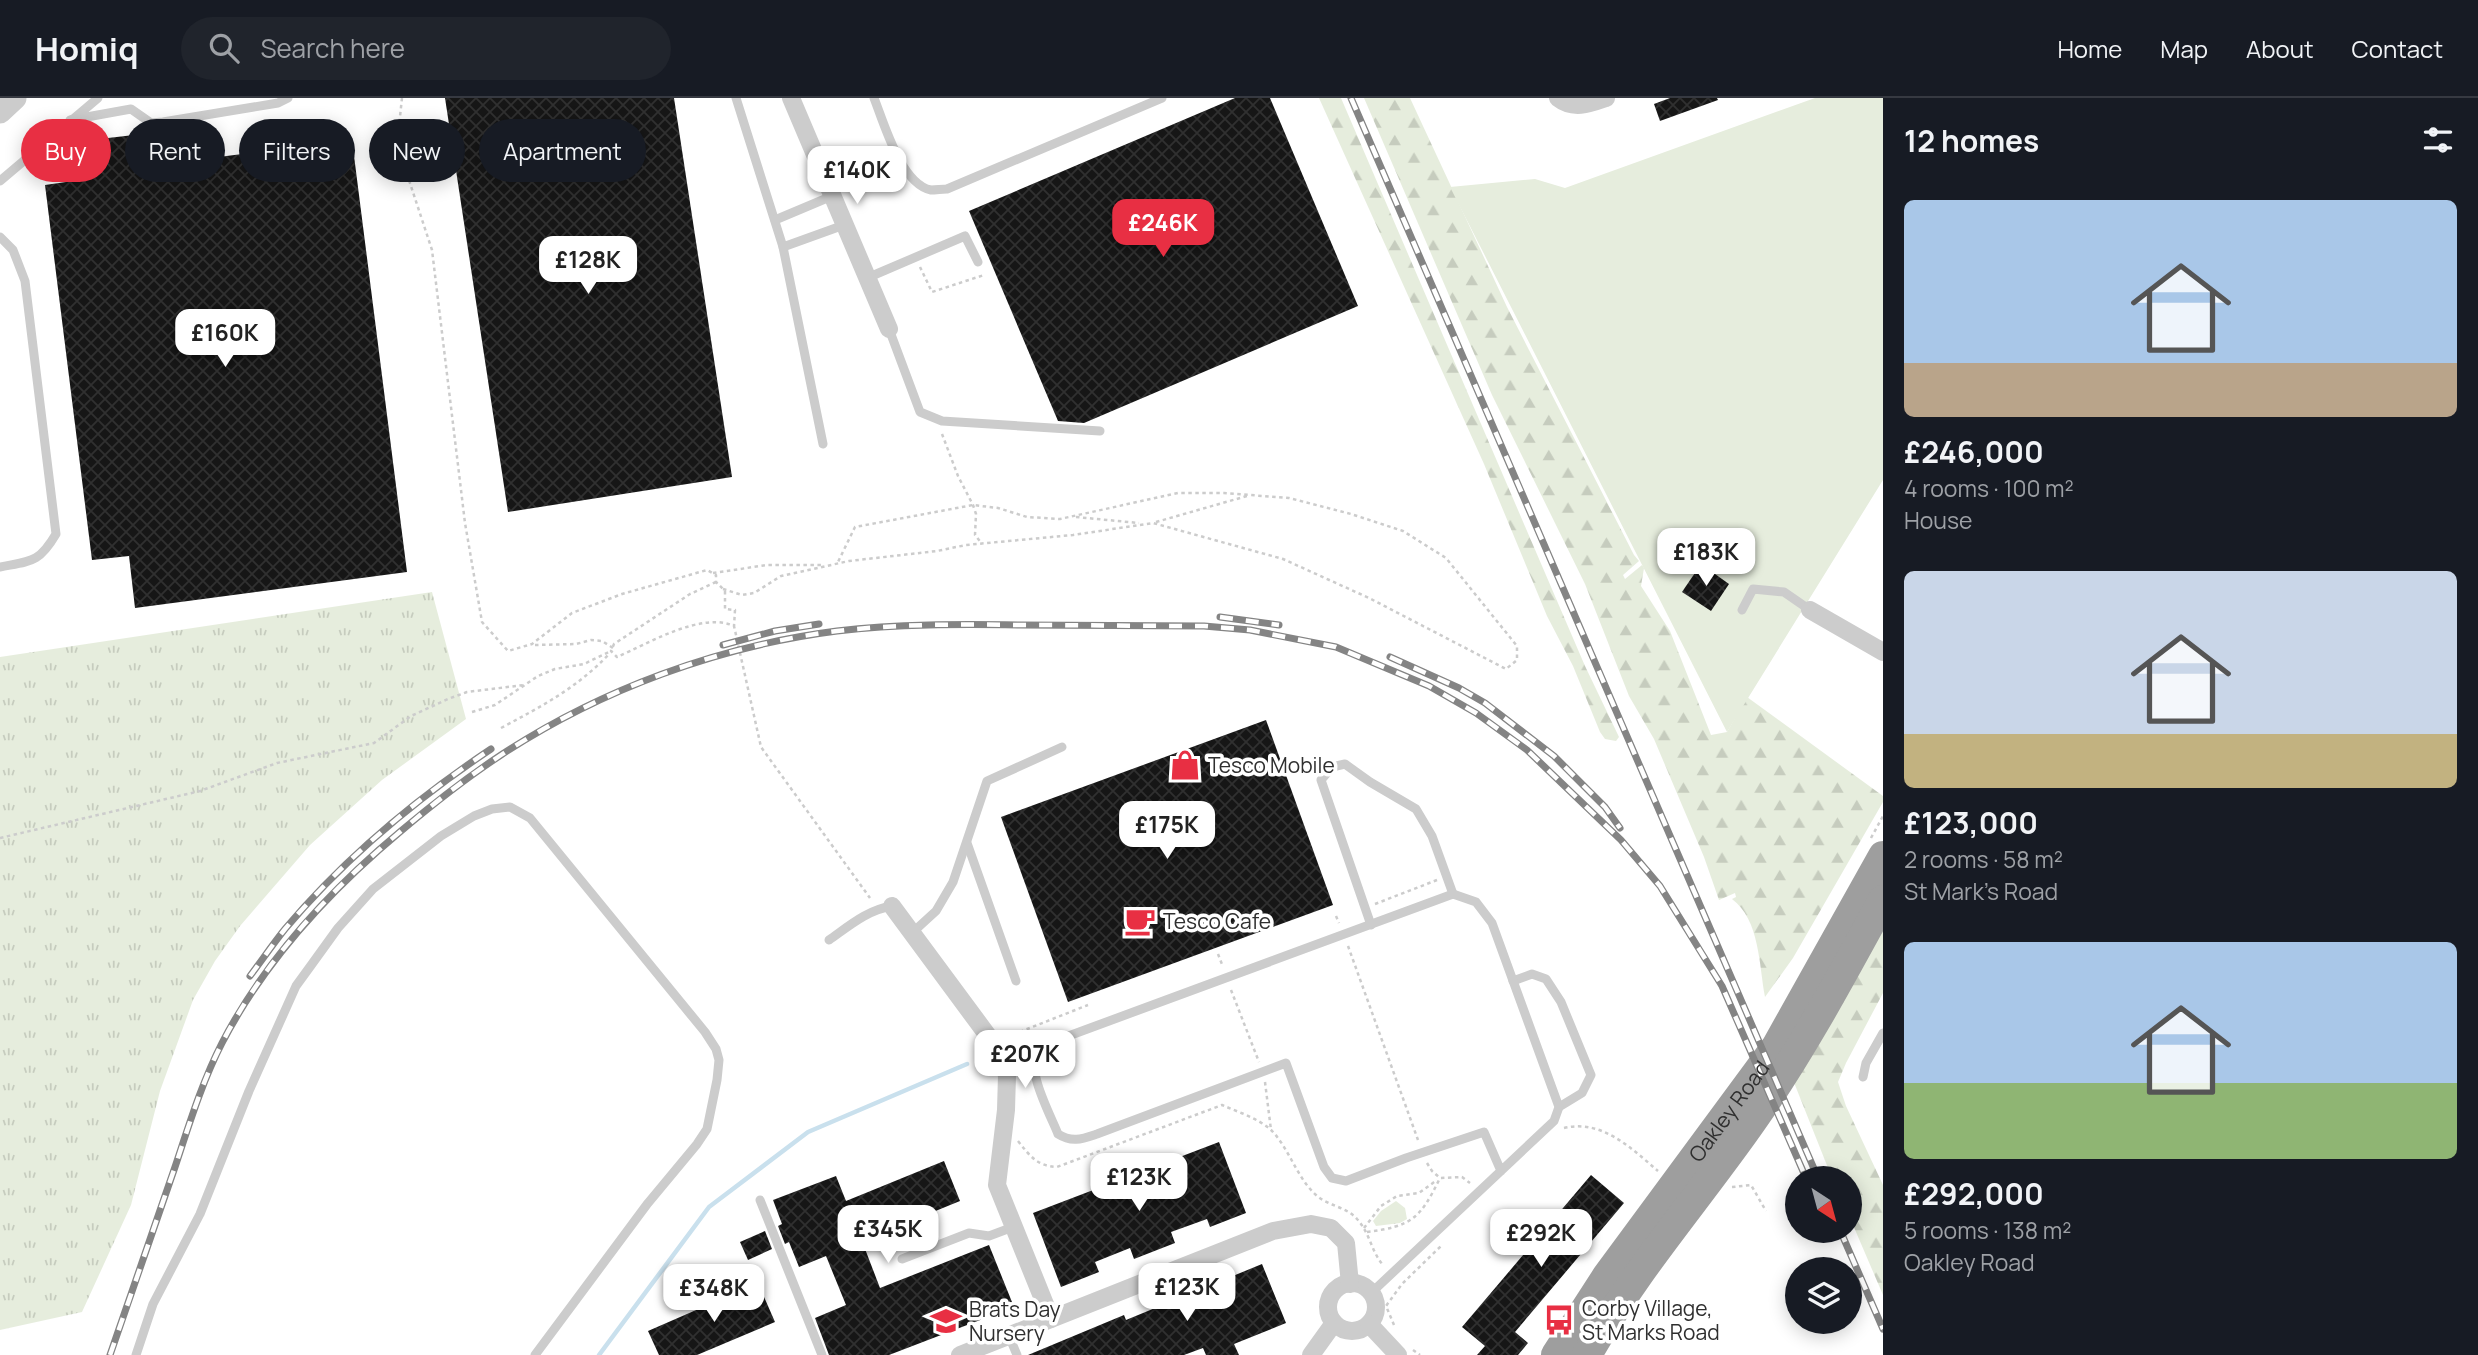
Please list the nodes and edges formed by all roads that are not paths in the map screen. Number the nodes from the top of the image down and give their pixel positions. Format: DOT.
graph roads {
  1 [pos="15,98"];
  2 [pos="99,98"];
  3 [pos="288,98"];
  4 [pos="736,98"];
  5 [pos="791,98"];
  6 [pos="874,98"];
  7 [pos="1162,98"];
  8 [pos="1558,98"];
  9 [pos="1606,98"];
  10 [pos="0,111"];
  11 [pos="72,119"];
  12 [pos="76,119"];
  13 [pos="21,163"];
  14 [pos="0,181"];
  15 [pos="832,196"];
  16 [pos="775,220"];
  17 [pos="844,225"];
  18 [pos="0,237"];
  19 [pos="783,247"];
  20 [pos="978,262"];
  21 [pos="867,278"];
  22 [pos="889,329"];
  23 [pos="1100,430"];
  24 [pos="823,444"];
  25 [pos="0,567"];
  26 [pos="1742,610"];
  27 [pos="1810,610"];
  28 [pos="1883,652"];
  29 [pos="1062,747"];
  30 [pos="967,843"];
  31 [pos="1883,856"];
  32 [pos="1453,894"];
  33 [pos="1883,900"];
  34 [pos="892,906"];
  35 [pos="1371,925"];
  36 [pos="912,932"];
  37 [pos="829,940"];
  38 [pos="1016,981"];
  39 [pos="1513,981"];
  40 [pos="1883,1033"];
  41 [pos="1863,1077"];
  42 [pos="1559,1107"];
  43 [pos="1501,1171"];
  44 [pos="760,1200"];
  45 [pos="1013,1227"];
  46 [pos="902,1259"];
  47 [pos="1350,1284"];
  48 [pos="1371,1293"];
  49 [pos="1051,1320"];
  50 [pos="1334,1323"];
  51 [pos="1369,1324"];
  52 [pos="1009,1336"];
  53 [pos="1403,1351"];
  54 [pos="136,1355"];
  55 [pos="536,1355"];
  56 [pos="822,1355"];
  57 [pos="960,1355"];
  58 [pos="1017,1355"];
  59 [pos="1311,1355"];
  60 [pos="1556,1355"];
  61 [pos="1587,1355"];
  1 -- 10 [label="street"];
  2 -- 11 [label="lane"];
  3 -- 12 [label="lane"];
  4 -- 16 [label="lane"];
  5 -- 15 [label="street"];
  6 -- 7 [label="lane"];
  8 -- 9 [label="street"];
  13 -- 14 [label="lane"];
  15 -- 16 [label="lane"];
  15 -- 17 [label="street"];
  16 -- 19 [label="lane"];
  17 -- 19 [label="lane"];
  17 -- 21 [label="street"];
  18 -- 25 [label="lane"];
  19 -- 24 [label="lane"];
  20 -- 21 [label="lane"];
  21 -- 22 [label="street"];
  22 -- 23 [label="lane"];
  26 -- 27 [label="lane"];
  27 -- 28 [label="street"];
  29 -- 30 [label="lane"];
  30 -- 36 [label="lane"];
  30 -- 38 [label="lane"];
  31 -- 60 [label="highway, Oakley Road"];
  32 -- 35 [label="lane"];
  32 -- 35 [label="lane"];
  32 -- 39 [label="lane"];
  33 -- 61 [label="highway, Oakley Road"];
  34 -- 36 [label="street"];
  34 -- 37 [label="lane"];
  35 -- 43 [label="lane"];
  36 -- 45 [label="street"];
  39 -- 42 [label="lane"];
  39 -- 42 [label="lane"];
  40 -- 41 [label="lane"];
  42 -- 43 [label="lane"];
  43 -- 48 [label="lane"];
  44 -- 56 [label="lane"];
  45 -- 46 [label="lane"];
  45 -- 49 [label="street"];
  47 -- 48 [label="street"];
  47 -- 49 [label="street"];
  47 -- 50 [label="street"];
  48 -- 51 [label="street"];
  49 -- 52 [label="street"];
  50 -- 51 [label="street"];
  50 -- 59 [label="street"];
  51 -- 53 [label="street"];
  52 -- 57 [label="street"];
  52 -- 58 [label="lane"];
  54 -- 55 [label="lane"];
}
